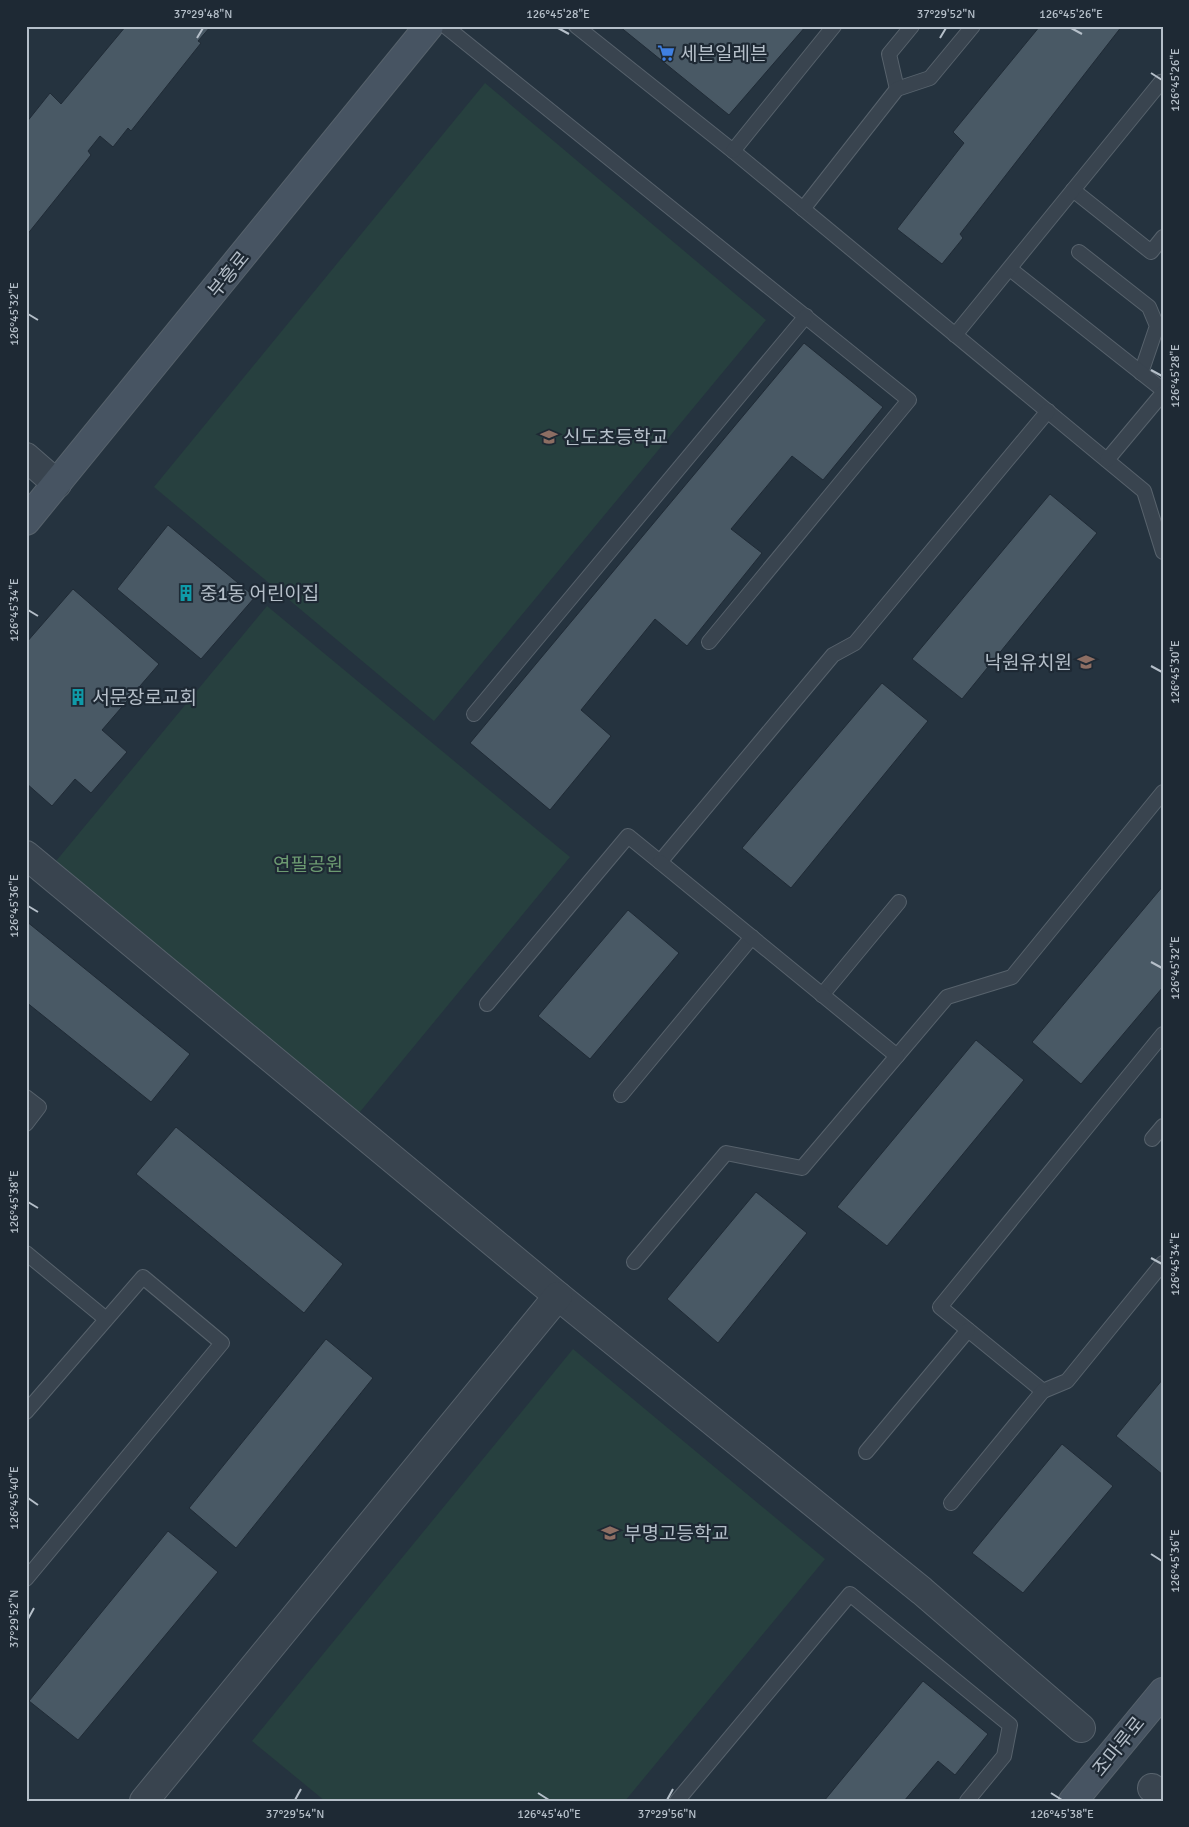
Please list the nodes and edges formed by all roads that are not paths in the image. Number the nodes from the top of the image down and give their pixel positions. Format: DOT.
graph roads {
  1 [pos="429,26"];
  2 [pos="445,26"];
  3 [pos="576,26"];
  4 [pos="834,26"];
  5 [pos="912,26"];
  6 [pos="973,26"];
  7 [pos="1163,83"];
  8 [pos="897,89"];
  9 [pos="733,151"];
  10 [pos="1073,190"];
  11 [pos="804,209"];
  12 [pos="1163,237"];
  13 [pos="1079,252"];
  14 [pos="1010,269"];
  15 [pos="806,316"];
  16 [pos="955,335"];
  17 [pos="1141,373"];
  18 [pos="1163,391"];
  19 [pos="1048,411"];
  20 [pos="26,456"];
  21 [pos="1107,460"];
  22 [pos="57,484"];
  23 [pos="26,521"];
  24 [pos="1163,552"];
  25 [pos="709,642"];
  26 [pos="474,714"];
  27 [pos="1163,792"];
  28 [pos="26,856"];
  29 [pos="660,862"];
  30 [pos="898,902"];
  31 [pos="752,937"];
  32 [pos="822,995"];
  33 [pos="486,1004"];
  34 [pos="1163,1034"];
  35 [pos="897,1056"];
  36 [pos="621,1095"];
  37 [pos="26,1097"];
  38 [pos="26,1124"];
  39 [pos="1163,1126"];
  40 [pos="1152,1139"];
  41 [pos="26,1253"];
  42 [pos="634,1262"];
  43 [pos="1163,1262"];
  44 [pos="558,1296"];
  45 [pos="106,1319"];
  46 [pos="968,1330"];
  47 [pos="1043,1391"];
  48 [pos="26,1412"];
  49 [pos="866,1452"];
  50 [pos="951,1503"];
  51 [pos="26,1579"];
  52 [pos="1163,1692"];
  53 [pos="1081,1728"];
  54 [pos="144,1801"];
  55 [pos="677,1801"];
  56 [pos="967,1801"];
  57 [pos="1073,1801"];
  1 -- 22 [label="street, 부흥로"];
  2 -- 15 [label="lane"];
  3 -- 9 [label="lane"];
  4 -- 9 [label="lane"];
  5 -- 8 [label="lane"];
  6 -- 8 [label="lane"];
  7 -- 10 [label="lane"];
  8 -- 11 [label="lane"];
  9 -- 11 [label="lane"];
  10 -- 12 [label="lane"];
  10 -- 14 [label="lane"];
  11 -- 16 [label="lane"];
  13 -- 17 [label="lane"];
  14 -- 16 [label="lane"];
  14 -- 17 [label="lane"];
  15 -- 25 [label="lane"];
  15 -- 26 [label="lane"];
  16 -- 19 [label="lane"];
  17 -- 18 [label="lane"];
  18 -- 21 [label="lane"];
  19 -- 21 [label="lane"];
  19 -- 29 [label="lane"];
  20 -- 22 [label="street"];
  21 -- 24 [label="lane"];
  22 -- 23 [label="street, 부흥로"];
  27 -- 35 [label="lane"];
  28 -- 44 [label="street"];
  29 -- 31 [label="lane"];
  29 -- 33 [label="lane"];
  30 -- 32 [label="lane"];
  31 -- 32 [label="lane"];
  31 -- 36 [label="lane"];
  32 -- 35 [label="lane"];
  34 -- 46 [label="lane"];
  35 -- 42 [label="lane"];
  37 -- 38 [label="lane"];
  39 -- 40 [label="lane"];
  41 -- 45 [label="lane"];
  43 -- 47 [label="lane"];
  44 -- 53 [label="street"];
  44 -- 54 [label="street"];
  45 -- 48 [label="lane"];
  45 -- 51 [label="lane"];
  46 -- 47 [label="lane"];
  46 -- 49 [label="lane"];
  47 -- 50 [label="lane"];
  52 -- 57 [label="street, 조마루로"];
  55 -- 56 [label="lane"];
}
